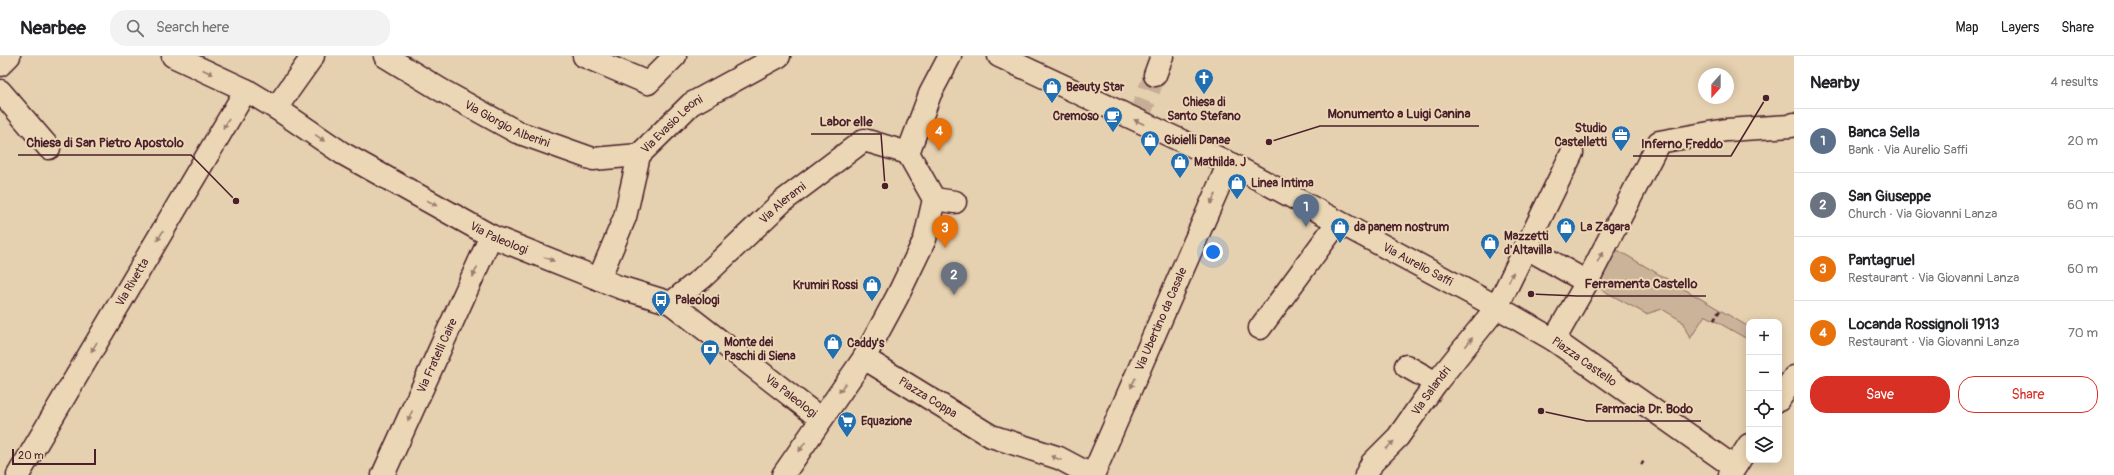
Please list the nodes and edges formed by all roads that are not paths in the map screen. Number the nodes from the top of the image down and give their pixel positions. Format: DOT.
graph roads {
  1 [pos="173,56"];
  2 [pos="312,56"];
  3 [pos="385,56"];
  4 [pos="584,56"];
  5 [pos="675,56"];
  6 [pos="780,56"];
  7 [pos="950,56"];
  8 [pos="999,56"];
  9 [pos="246,90"];
  10 [pos="0,91"];
  11 [pos="276,108"];
  12 [pos="1794,124"];
  13 [pos="49,148"];
  14 [pos="908,153"];
  15 [pos="1572,153"];
  16 [pos="639,155"];
  17 [pos="1229,164"];
  18 [pos="934,199"];
  19 [pos="956,202"];
  20 [pos="1338,222"];
  21 [pos="491,236"];
  22 [pos="1525,247"];
  23 [pos="599,279"];
  24 [pos="1587,282"];
  25 [pos="671,303"];
  26 [pos="1497,306"];
  27 [pos="1260,328"];
  28 [pos="1554,340"];
  29 [pos="864,358"];
  30 [pos="1406,366"];
  31 [pos="1794,377"];
  32 [pos="1436,383"];
  33 [pos="1782,395"];
  34 [pos="821,419"];
  35 [pos="991,436"];
  36 [pos="1746,449"];
  37 [pos="1733,472"];
  38 [pos="18,475"];
  39 [pos="384,475"];
  40 [pos="783,475"];
  41 [pos="1092,475"];
  42 [pos="1366,475"];
  1 -- 9 [label="street, Via Paleologi, one-way"];
  2 -- 11 [label="street"];
  3 -- 16 [label="street, Via Giorgio Alberini"];
  4 -- 5 [label="street"];
  6 -- 16 [label="street, Via Evasio Leoni"];
  7 -- 14 [label="street"];
  17 -- 8 [label="street, Via Aurelio Saffi, one-way"];
  9 -- 11 [label="street, Via Paleologi"];
  9 -- 38 [label="street, Via Rivetta, one-way"];
  10 -- 13 [label="street"];
  11 -- 21 [label="street, Via Paleologi, one-way"];
  24 -- 12 [label="street, Piazza Castello, one-way"];
  14 -- 18 [label="street"];
  14 -- 25 [label="street, Via Alerami"];
  15 -- 22 [label="street, Via Salandri"];
  16 -- 23 [label="street, Via Evasio Leoni"];
  17 -- 20 [label="street, Via Aurelio Saffi"];
  17 -- 41 [label="street, Via Ubertino da Casale, one-way"];
  18 -- 19 [label="street"];
  18 -- 29 [label="street"];
  20 -- 26 [label="street, Via Aurelio Saffi"];
  20 -- 27 [label="street"];
  21 -- 23 [label="street, Via Paleologi, one-way"];
  21 -- 39 [label="street, Via Fratelli Caire, one-way"];
  22 -- 24 [label="street"];
  26 -- 22 [label="street, Via Salandri, one-way"];
  23 -- 25 [label="street, Via Paleologi"];
  24 -- 28 [label="street, Piazza Castello"];
  25 -- 34 [label="street, Via Paleologi"];
  26 -- 28 [label="street, Via Aurelio Saffi"];
  32 -- 26 [label="street, Via Salandri, one-way"];
  28 -- 37 [label="street, Piazza Castello"];
  29 -- 34 [label="street, one-way"];
  29 -- 35 [label="street, Piazza Coppa"];
  30 -- 32 [label="street"];
  31 -- 33 [label="street"];
  42 -- 32 [label="street, Via Salandri, one-way"];
  34 -- 40 [label="street, one-way"];
  41 -- 35 [label="street, Via Ubertino da Casale, one-way"];
  36 -- 37 [label="street, Piazza Castello"];
}
